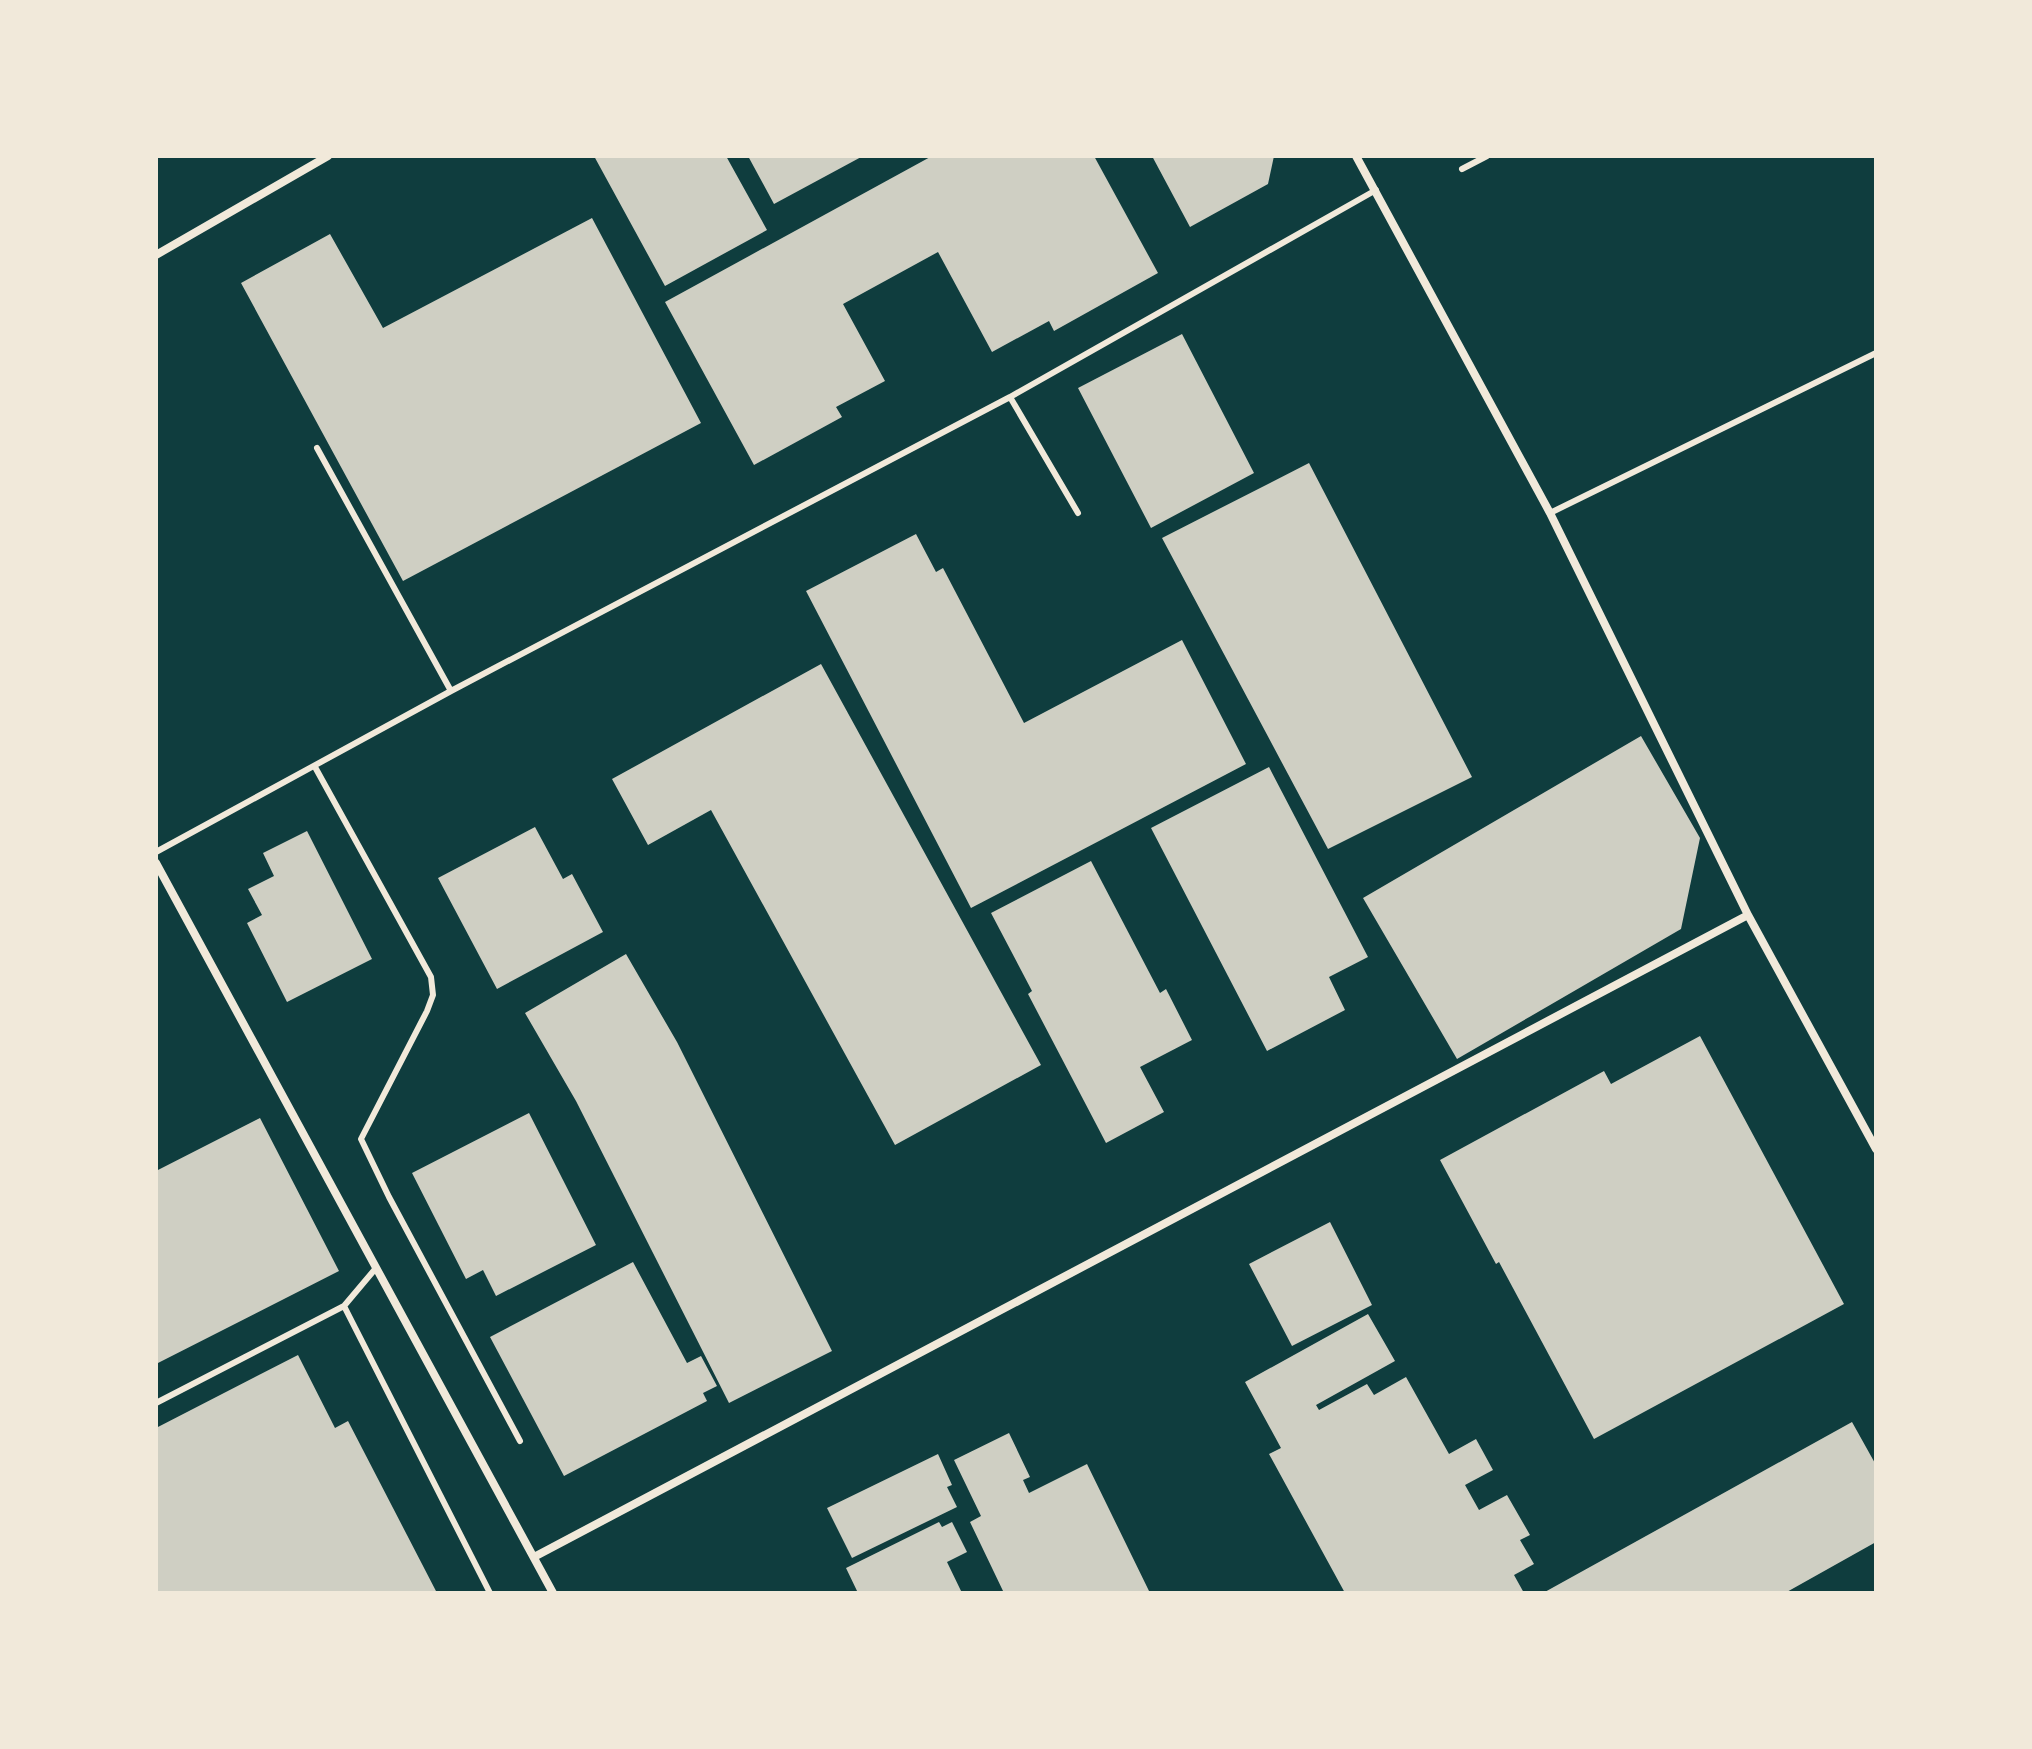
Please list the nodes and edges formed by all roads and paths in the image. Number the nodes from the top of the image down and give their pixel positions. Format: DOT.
graph roads {
  1 [pos="328,156"];
  2 [pos="1356,156"];
  3 [pos="1487,156"];
  4 [pos="1462,169"];
  5 [pos="1376,190"];
  6 [pos="156,255"];
  7 [pos="1876,353"];
  8 [pos="1010,397"];
  9 [pos="317,448"];
  10 [pos="1078,513"];
  11 [pos="1550,513"];
  12 [pos="451,691"];
  13 [pos="315,767"];
  14 [pos="156,852"];
  15 [pos="156,863"];
  16 [pos="1748,915"];
  17 [pos="1876,1149"];
  18 [pos="376,1268"];
  19 [pos="344,1306"];
  20 [pos="156,1403"];
  21 [pos="520,1441"];
  22 [pos="534,1557"];
  23 [pos="490,1593"];
  24 [pos="553,1593"];
  1 -- 6 [label="street"];
  2 -- 5 [label="street"];
  3 -- 4 [label="lane"];
  5 -- 8 [label="lane"];
  5 -- 11 [label="street"];
  7 -- 11 [label="lane"];
  8 -- 10 [label="lane"];
  8 -- 12 [label="lane"];
  9 -- 12 [label="lane"];
  11 -- 16 [label="street"];
  12 -- 13 [label="lane"];
  13 -- 14 [label="lane"];
  13 -- 21 [label="lane"];
  15 -- 18 [label="street"];
  16 -- 17 [label="street"];
  16 -- 22 [label="street"];
  18 -- 19 [label="lane"];
  18 -- 22 [label="street"];
  19 -- 20 [label="lane"];
  19 -- 23 [label="lane"];
  22 -- 24 [label="street"];
}
